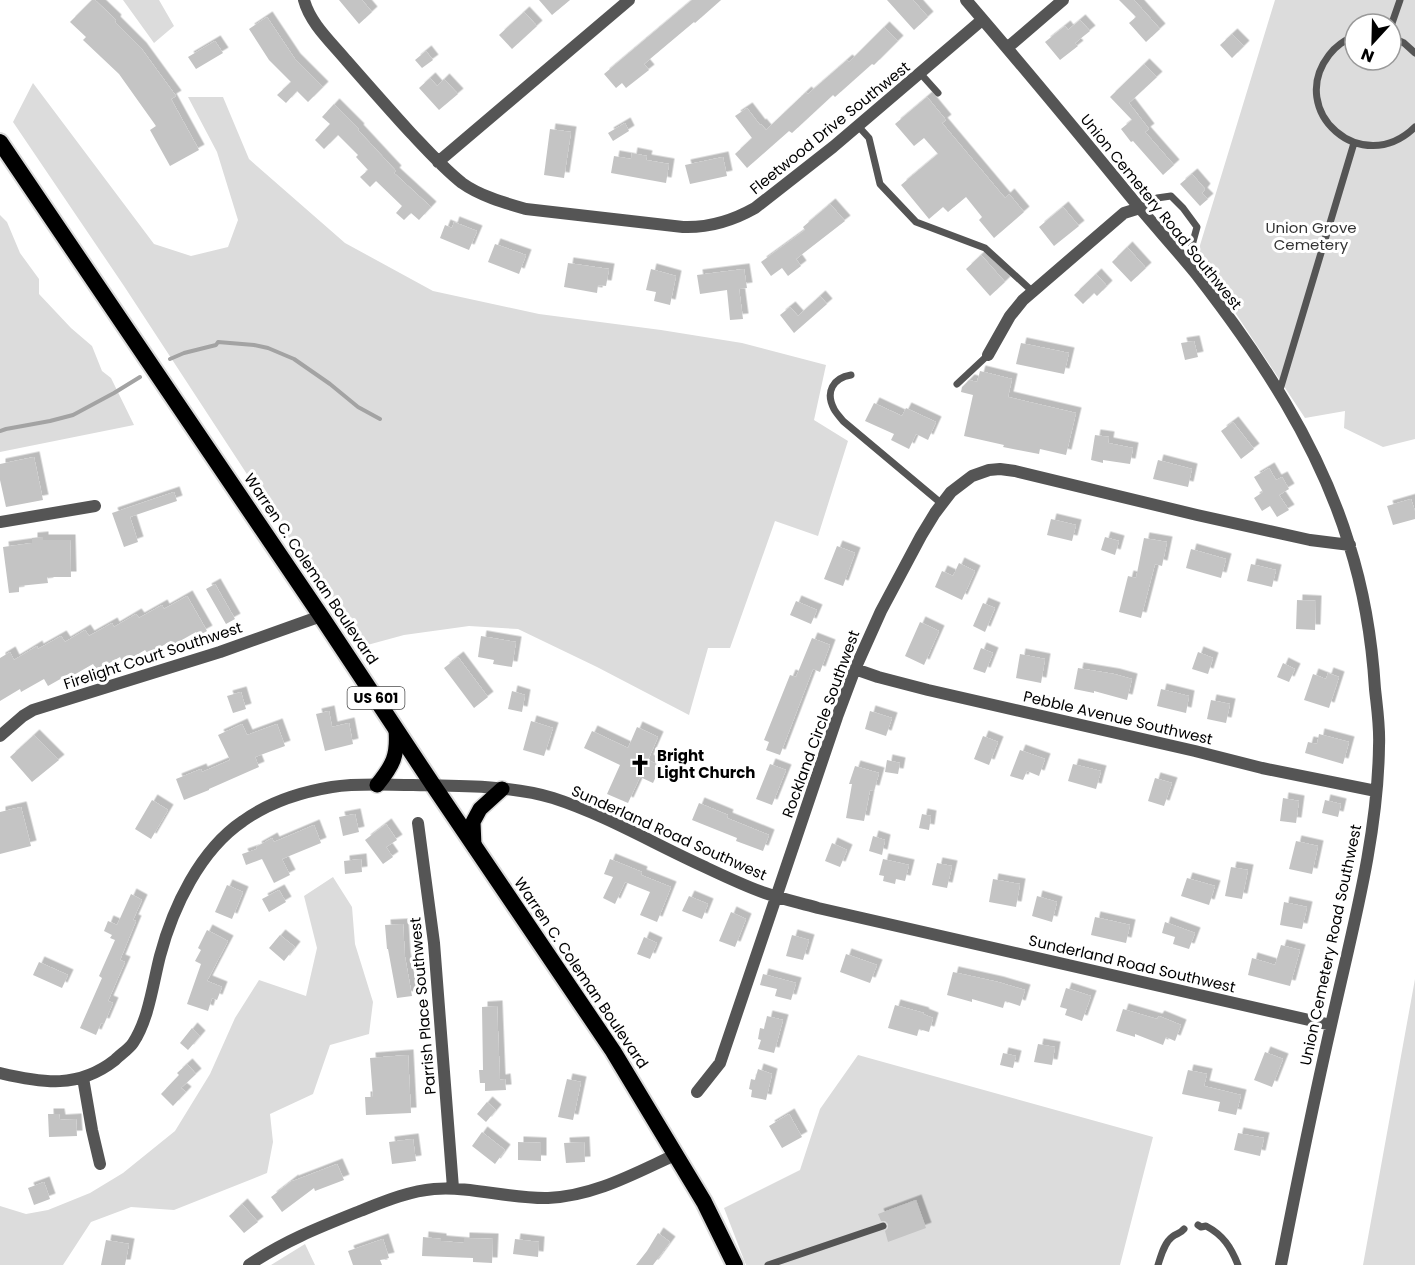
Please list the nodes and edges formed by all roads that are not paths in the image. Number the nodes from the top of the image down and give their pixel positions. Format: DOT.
graph roads {
  1 [pos="304,0"];
  2 [pos="629,0"];
  3 [pos="966,0"];
  4 [pos="1063,0"];
  5 [pos="982,20"];
  6 [pos="1343,42"];
  7 [pos="1403,43"];
  8 [pos="1007,48"];
  9 [pos="1415,53"];
  10 [pos="920,73"];
  11 [pos="938,93"];
  12 [pos="858,126"];
  13 [pos="1415,127"];
  14 [pos="0,142"];
  15 [pos="1354,143"];
  16 [pos="438,162"];
  17 [pos="1140,208"];
  18 [pos="1185,261"];
  19 [pos="1032,291"];
  20 [pos="988,355"];
  21 [pos="851,375"];
  22 [pos="957,384"];
  23 [pos="1279,393"];
  24 [pos="942,504"];
  25 [pos="95,506"];
  26 [pos="0,522"];
  27 [pos="1350,545"];
  28 [pos="321,616"];
  29 [pos="855,669"];
  30 [pos="396,730"];
  31 [pos="0,736"];
  32 [pos="377,785"];
  33 [pos="433,785"];
  34 [pos="502,789"];
  35 [pos="1376,791"];
  36 [pos="418,822"];
  37 [pos="474,846"];
  38 [pos="776,896"];
  39 [pos="1331,1025"];
  40 [pos="0,1073"];
  41 [pos="83,1078"];
  42 [pos="697,1092"];
  43 [pos="677,1154"];
  44 [pos="100,1164"];
  45 [pos="453,1188"];
  46 [pos="883,1227"];
  47 [pos="1199,1228"];
  48 [pos="1184,1232"];
  49 [pos="249,1265"];
  50 [pos="735,1265"];
  51 [pos="768,1265"];
  52 [pos="1158,1265"];
  53 [pos="1238,1265"];
  54 [pos="1281,1265"];
  1 -- 16 [label="street, Fleetwood Drive Southwest"];
  2 -- 16 [label="street"];
  3 -- 5 [label="street, Union Cemetery Road Southwest"];
  4 -- 8 [label="street"];
  5 -- 8 [label="street, Union Cemetery Road Southwest"];
  5 -- 10 [label="street, Fleetwood Drive Southwest"];
  6 -- 15 [label="lane"];
  7 -- 9 [label="lane"];
  8 -- 17 [label="street, Union Cemetery Road Southwest"];
  10 -- 11 [label="lane"];
  10 -- 12 [label="street, Fleetwood Drive Southwest"];
  12 -- 16 [label="street, Fleetwood Drive Southwest"];
  12 -- 19 [label="lane"];
  13 -- 15 [label="lane"];
  14 -- 28 [label="highway, Warren C. Coleman Boulevard / US 601"];
  15 -- 23 [label="lane"];
  17 -- 18 [label="street, Union Cemetery Road Southwest"];
  17 -- 18 [label="lane"];
  17 -- 19 [label="street"];
  18 -- 23 [label="street, Union Cemetery Road Southwest"];
  19 -- 20 [label="street"];
  20 -- 22 [label="lane"];
  21 -- 24 [label="lane"];
  23 -- 27 [label="street, Union Cemetery Road Southwest"];
  24 -- 27 [label="street, Rockland Circle Southwest"];
  24 -- 29 [label="street, Rockland Circle Southwest"];
  25 -- 26 [label="street"];
  27 -- 35 [label="street, Union Cemetery Road Southwest"];
  28 -- 30 [label="highway, Warren C. Coleman Boulevard / US 601"];
  28 -- 31 [label="street, Firelight Court Southwest"];
  29 -- 35 [label="street, Pebble Avenue Southwest"];
  29 -- 38 [label="street, Rockland Circle Southwest"];
  30 -- 32 [label="main road"];
  30 -- 33 [label="highway, Warren C. Coleman Boulevard / US 601"];
  32 -- 33 [label="street, Sunderland Road Southwest"];
  32 -- 41 [label="street, Sunderland Road Southwest"];
  33 -- 34 [label="street, Sunderland Road Southwest"];
  33 -- 37 [label="highway, Warren C. Coleman Boulevard / US 601"];
  34 -- 37 [label="main road"];
  34 -- 38 [label="street, Sunderland Road Southwest"];
  35 -- 39 [label="street, Union Cemetery Road Southwest"];
  36 -- 45 [label="street, Parrish Place Southwest"];
  37 -- 43 [label="highway, Warren C. Coleman Boulevard / US 601"];
  38 -- 39 [label="street, Sunderland Road Southwest"];
  38 -- 42 [label="street, Rockland Circle Southwest"];
  39 -- 54 [label="street, Union Cemetery Road Southwest"];
  40 -- 41 [label="street, Sunderland Road Southwest"];
  41 -- 44 [label="street"];
  43 -- 45 [label="street"];
  43 -- 50 [label="highway, Warren C. Coleman Boulevard / US 601"];
  45 -- 49 [label="street"];
  46 -- 51 [label="lane"];
  47 -- 53 [label="lane"];
  48 -- 52 [label="lane"];
}
